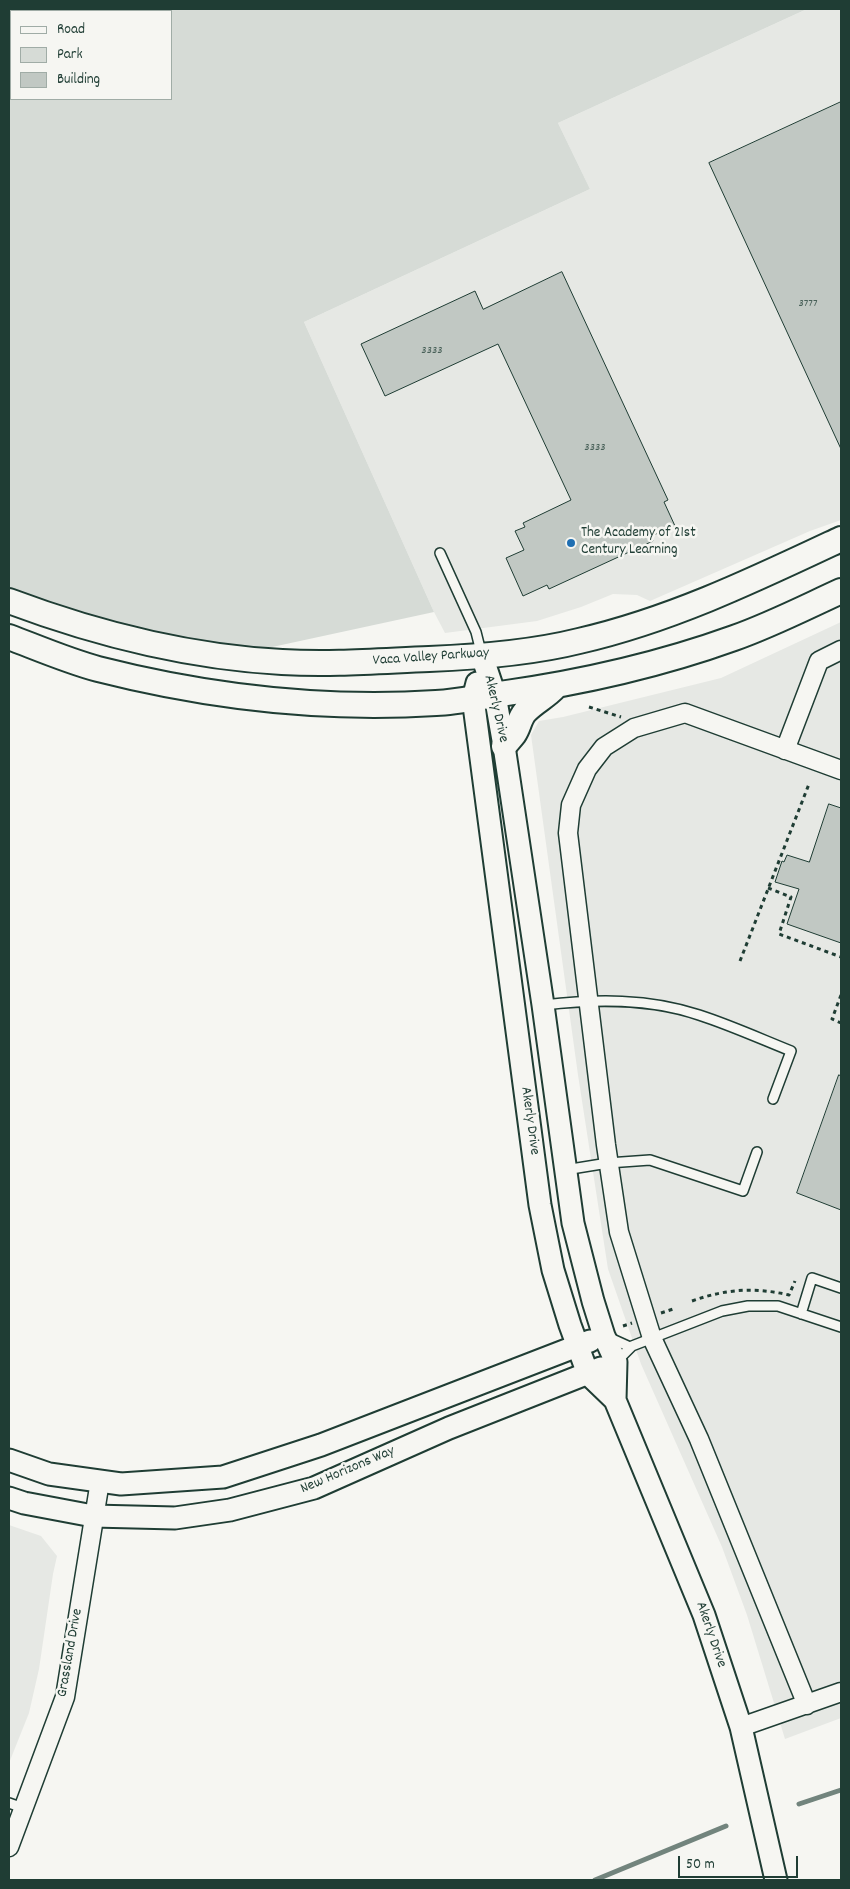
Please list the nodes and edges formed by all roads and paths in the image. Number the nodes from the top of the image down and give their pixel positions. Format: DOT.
graph roads {
  1 [pos="841,540"];
  2 [pos="440,553"];
  3 [pos="841,591"];
  4 [pos="9,601"];
  5 [pos="9,638"];
  6 [pos="841,650"];
  7 [pos="482,656"];
  8 [pos="557,685"];
  9 [pos="484,697"];
  10 [pos="589,707"];
  11 [pos="628,720"];
  12 [pos="504,746"];
  13 [pos="785,750"];
  14 [pos="841,770"];
  15 [pos="809,784"];
  16 [pos="768,888"];
  17 [pos="841,957"];
  18 [pos="740,961"];
  19 [pos="841,994"];
  20 [pos="588,1000"];
  21 [pos="543,1005"];
  22 [pos="841,1022"];
  23 [pos="773,1099"];
  24 [pos="757,1152"];
  25 [pos="608,1163"];
  26 [pos="565,1170"];
  27 [pos="795,1280"];
  28 [pos="841,1288"];
  29 [pos="692,1301"];
  30 [pos="673,1309"];
  31 [pos="801,1314"];
  32 [pos="654,1316"];
  33 [pos="841,1327"];
  34 [pos="604,1336"];
  35 [pos="652,1338"];
  36 [pos="578,1346"];
  37 [pos="623,1355"];
  38 [pos="588,1374"];
  39 [pos="615,1400"];
  40 [pos="9,1460"];
  41 [pos="100,1481"];
  42 [pos="9,1498"];
  43 [pos="93,1516"];
  44 [pos="841,1692"];
  45 [pos="807,1705"];
  46 [pos="741,1727"];
  47 [pos="16,1806"];
  48 [pos="9,1847"];
  49 [pos="776,1880"];
  1 -- 7 [label="main road, Vaca Valley Parkway"];
  2 -- 7 [label="lane"];
  3 -- 8 [label="main road"];
  4 -- 7 [label="main road, Vaca Valley Parkway"];
  5 -- 9 [label="main road"];
  6 -- 13 [label="street"];
  7 -- 9 [label="street, Akerly Drive"];
  8 -- 9 [label="main road"];
  8 -- 12 [label="main road"];
  9 -- 12 [label="street, Akerly Drive"];
  9 -- 36 [label="street, Akerly Drive"];
  10 -- 11 [label="path"];
  12 -- 21 [label="street, Akerly Drive"];
  13 -- 14 [label="street"];
  13 -- 20 [label="street"];
  15 -- 16 [label="path"];
  16 -- 17 [label="path"];
  16 -- 18 [label="path"];
  19 -- 22 [label="path"];
  20 -- 21 [label="lane"];
  20 -- 23 [label="lane"];
  20 -- 25 [label="street"];
  21 -- 26 [label="street, Akerly Drive"];
  24 -- 25 [label="lane"];
  25 -- 26 [label="lane"];
  25 -- 35 [label="street"];
  26 -- 34 [label="street, Akerly Drive"];
  27 -- 29 [label="path"];
  28 -- 31 [label="lane"];
  30 -- 32 [label="path"];
  31 -- 33 [label="lane"];
  31 -- 35 [label="lane"];
  34 -- 36 [label="street"];
  34 -- 37 [label="street, Akerly Drive"];
  35 -- 37 [label="lane"];
  35 -- 45 [label="street"];
  36 -- 38 [label="street, Akerly Drive"];
  36 -- 41 [label="street"];
  37 -- 38 [label="street, New Horizons Way"];
  37 -- 39 [label="street, Akerly Drive"];
  38 -- 39 [label="street, Akerly Drive"];
  38 -- 43 [label="street, New Horizons Way"];
  39 -- 46 [label="street, Akerly Drive"];
  40 -- 41 [label="street"];
  41 -- 43 [label="street, Grassland Drive"];
  42 -- 43 [label="street, New Horizons Way"];
  43 -- 47 [label="street, Grassland Drive"];
  44 -- 45 [label="street"];
  45 -- 46 [label="street"];
  46 -- 49 [label="street, Akerly Drive"];
  47 -- 48 [label="street, Grassland Drive"];
}
